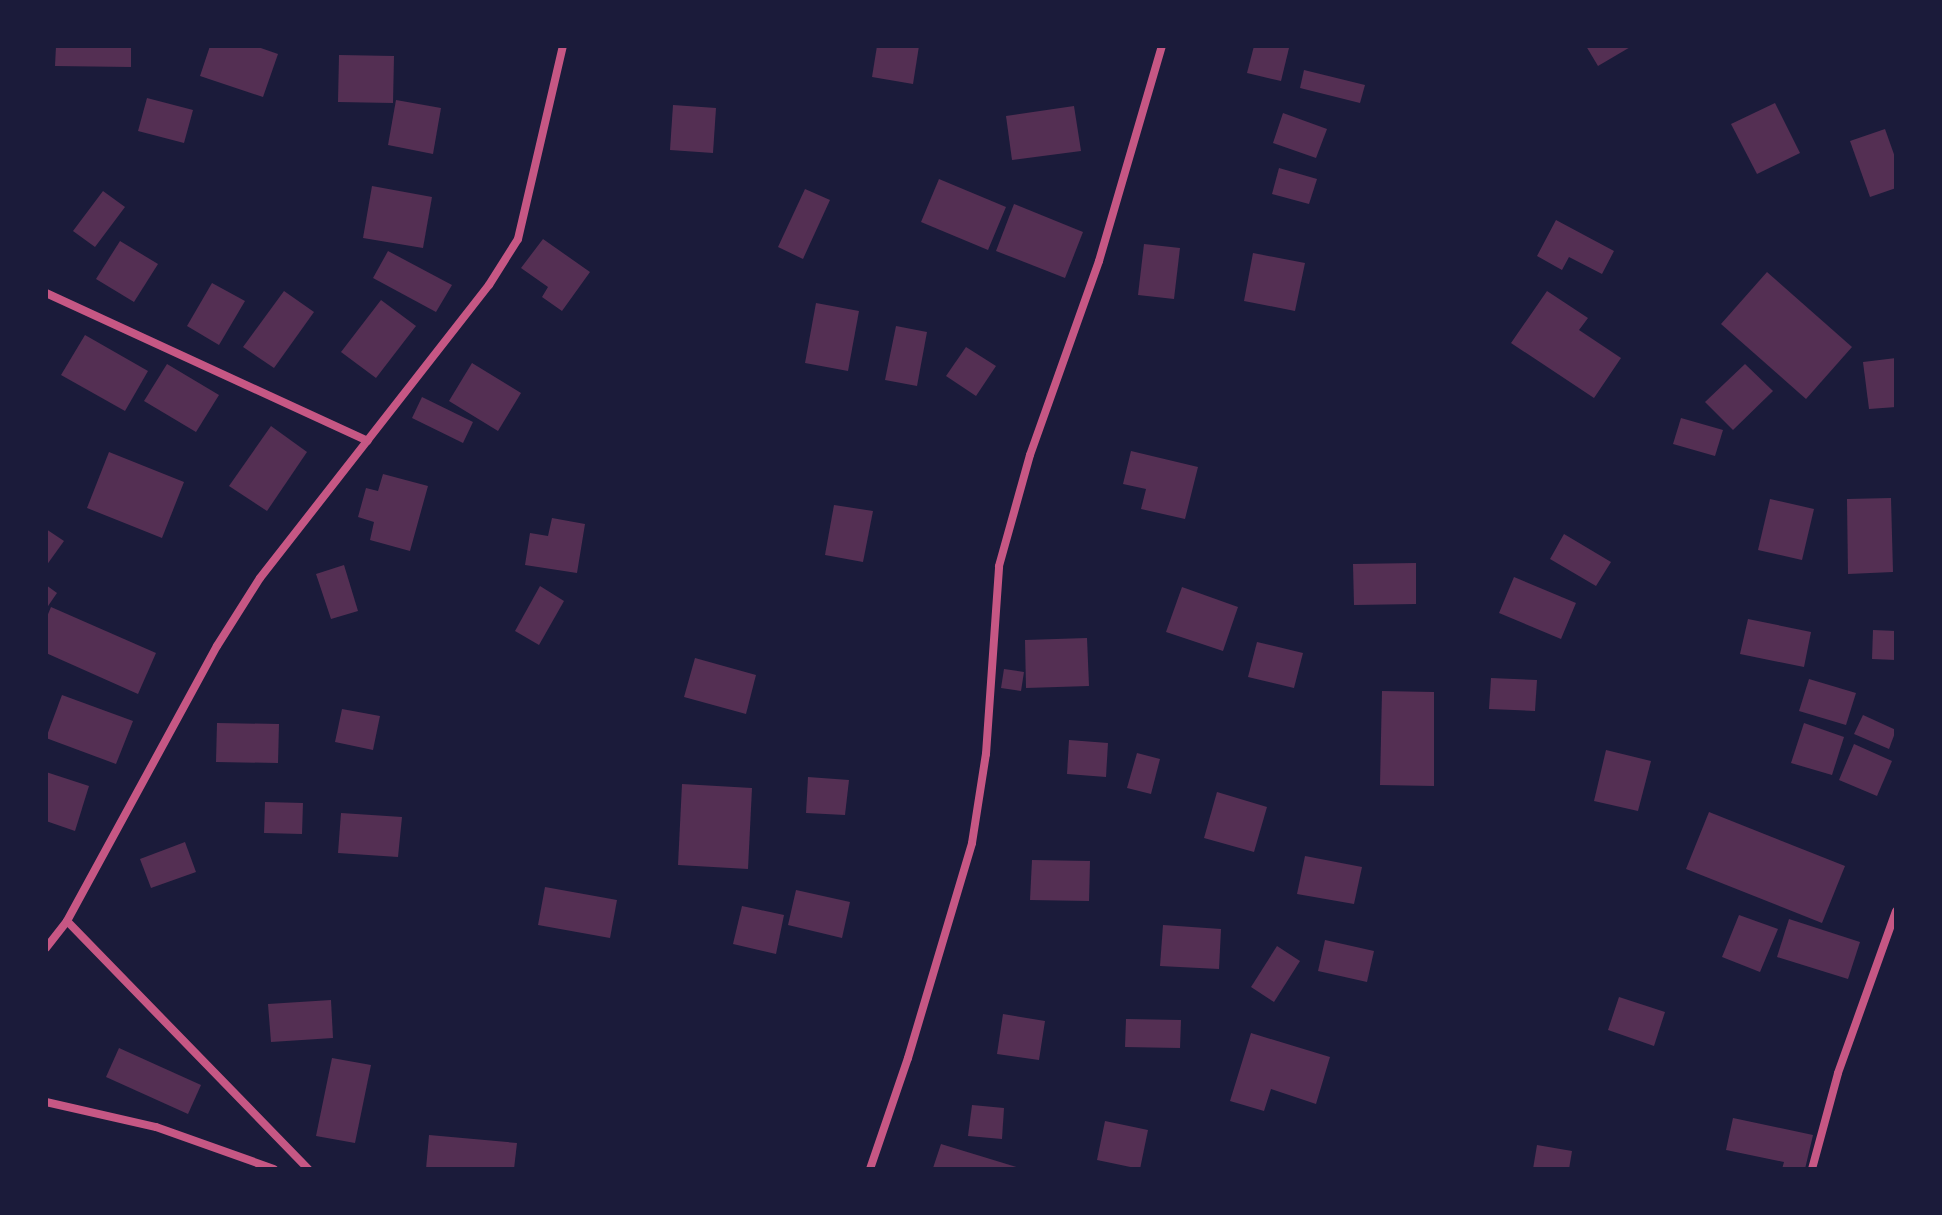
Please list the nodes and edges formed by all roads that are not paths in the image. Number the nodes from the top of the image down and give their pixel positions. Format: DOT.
graph roads {
  1 [pos="563,46"];
  2 [pos="1162,46"];
  3 [pos="46,293"];
  4 [pos="368,441"];
  5 [pos="1896,911"];
  6 [pos="67,921"];
  7 [pos="46,948"];
  8 [pos="46,1102"];
  9 [pos="274,1169"];
  10 [pos="308,1169"];
  11 [pos="870,1169"];
  12 [pos="1812,1169"];
  1 -- 4 [label="street"];
  2 -- 11 [label="street"];
  3 -- 4 [label="street"];
  4 -- 6 [label="street"];
  5 -- 12 [label="street"];
  6 -- 7 [label="street"];
  6 -- 10 [label="street"];
  8 -- 9 [label="street"];
}
